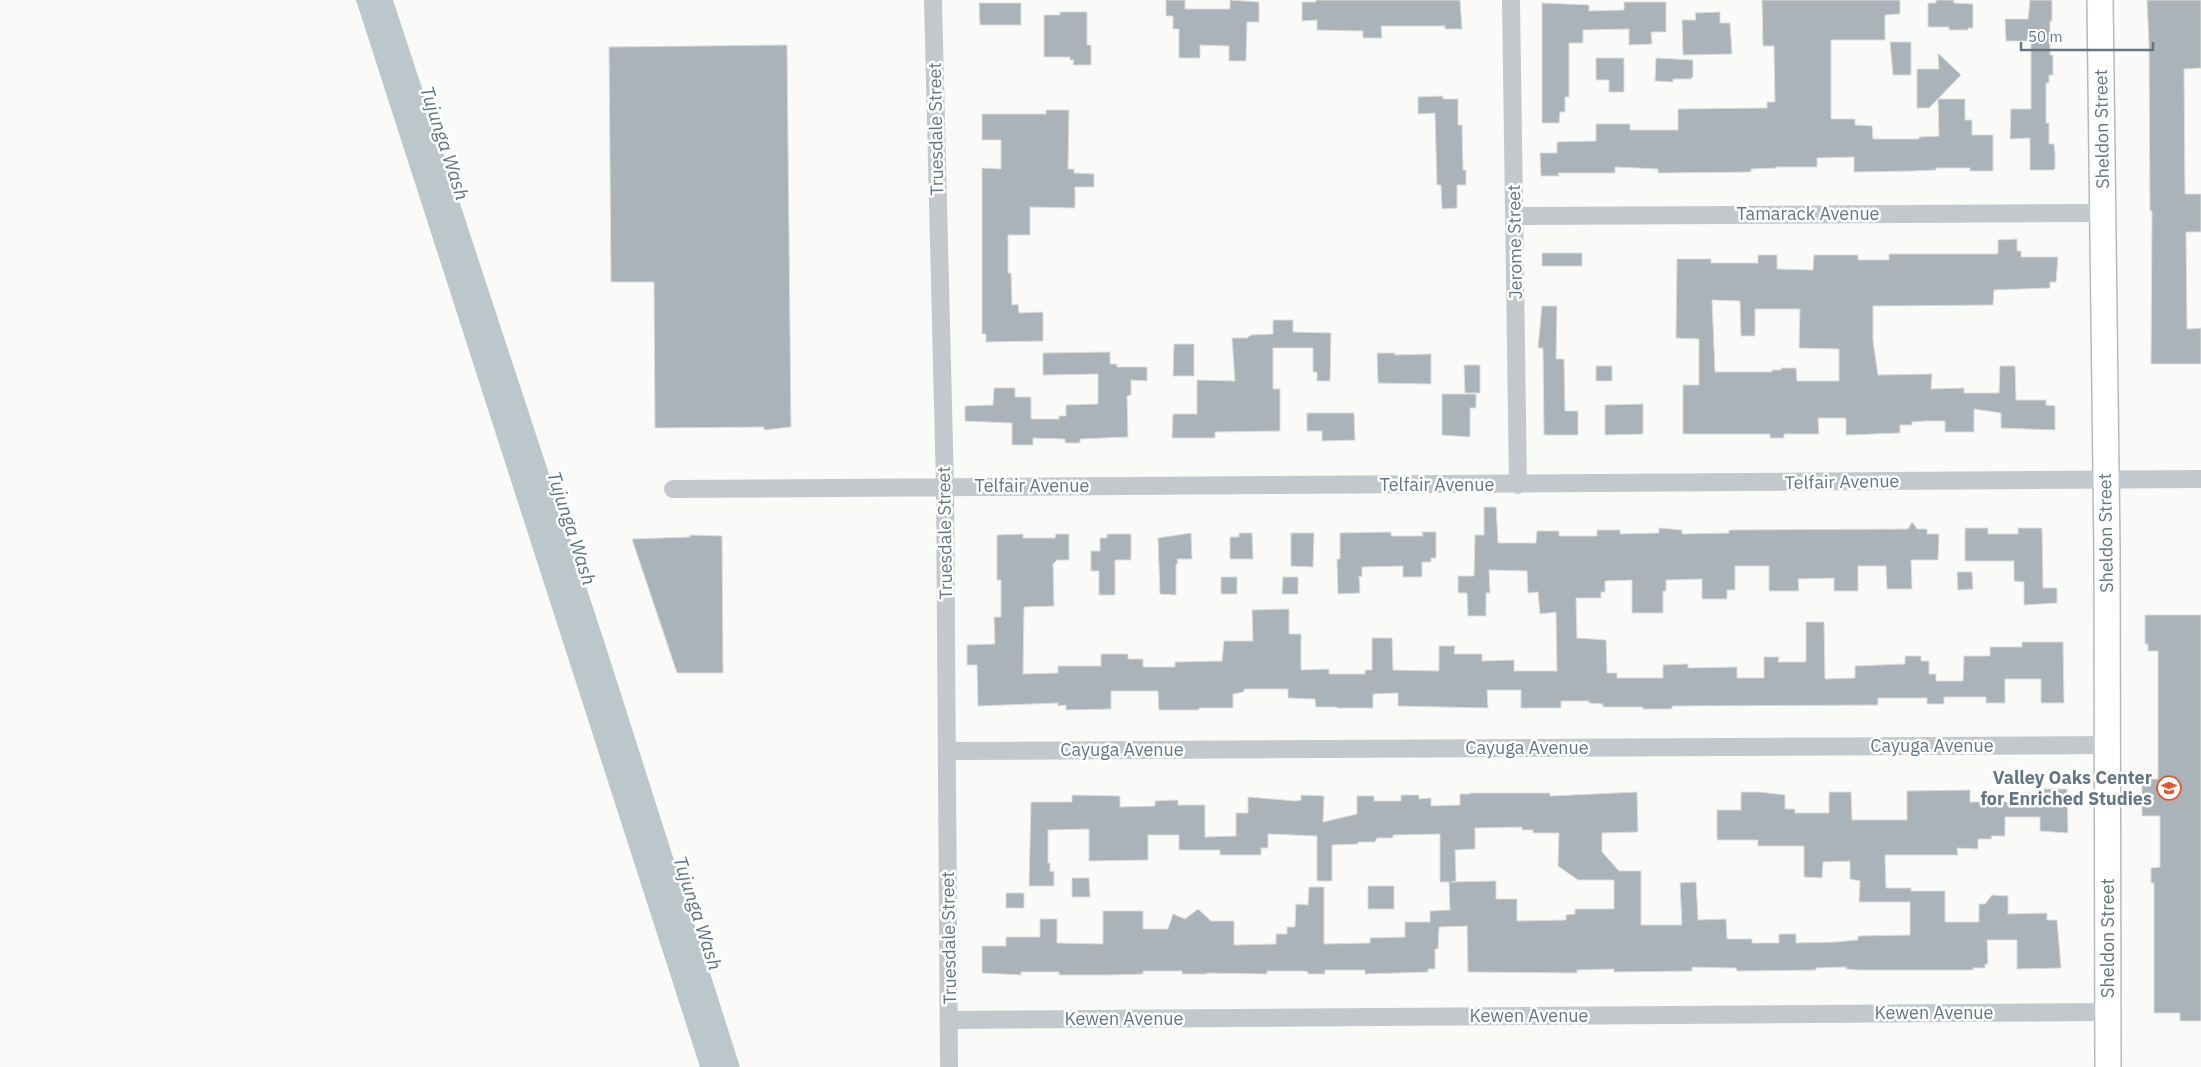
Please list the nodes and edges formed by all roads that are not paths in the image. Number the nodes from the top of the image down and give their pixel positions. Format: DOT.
graph roads {
  1 [pos="933,0"];
  2 [pos="1511,0"];
  3 [pos="2100,0"];
  4 [pos="2102,213"];
  5 [pos="1514,216"];
  6 [pos="2105,479"];
  7 [pos="2201,479"];
  8 [pos="1518,485"];
  9 [pos="945,486"];
  10 [pos="673,489"];
  11 [pos="2108,745"];
  12 [pos="947,751"];
  13 [pos="2108,1012"];
  14 [pos="950,1020"];
  15 [pos="949,1067"];
  16 [pos="2108,1067"];
  1 -- 9 [label="street, Truesdale Street"];
  2 -- 5 [label="street, Jerome Street"];
  3 -- 4 [label="main road, Sheldon Street"];
  4 -- 5 [label="street, Tamarack Avenue"];
  4 -- 6 [label="main road, Sheldon Street"];
  5 -- 8 [label="street, Jerome Street"];
  6 -- 7 [label="street, Telfair Avenue"];
  6 -- 8 [label="street, Telfair Avenue"];
  6 -- 11 [label="main road, Sheldon Street"];
  8 -- 9 [label="street, Telfair Avenue"];
  9 -- 10 [label="street, Telfair Avenue"];
  9 -- 12 [label="street, Truesdale Street"];
  11 -- 12 [label="street, Cayuga Avenue"];
  11 -- 13 [label="main road, Sheldon Street"];
  12 -- 14 [label="street, Truesdale Street"];
  13 -- 14 [label="street, Kewen Avenue"];
  13 -- 16 [label="main road, Sheldon Street"];
  14 -- 15 [label="street, Truesdale Street"];
}
